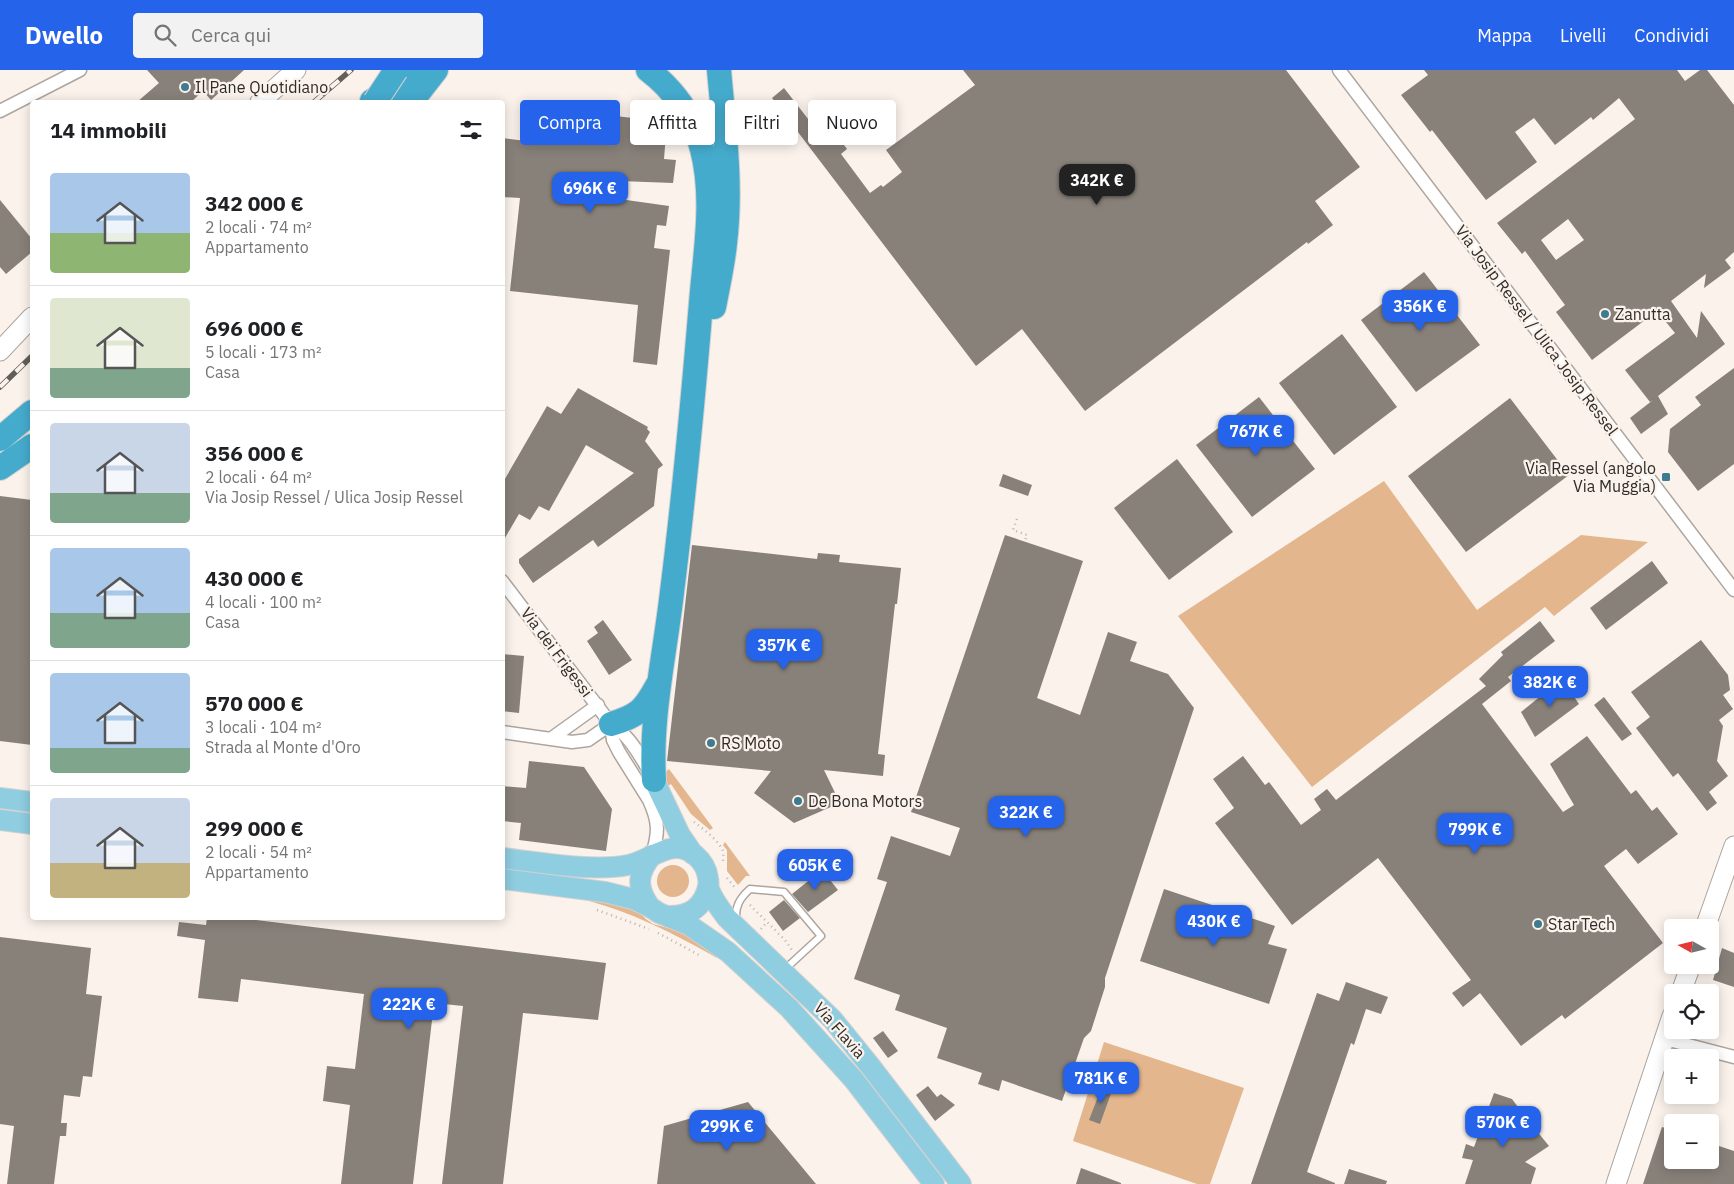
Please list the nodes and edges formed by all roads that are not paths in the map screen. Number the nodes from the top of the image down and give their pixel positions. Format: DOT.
graph roads {
  1 [pos="80,70"];
  2 [pos="296,70"];
  3 [pos="396,70"];
  4 [pos="432,70"];
  5 [pos="436,70"];
  6 [pos="648,70"];
  7 [pos="719,70"];
  8 [pos="1339,70"];
  9 [pos="284,76"];
  10 [pos="262,100"];
  11 [pos="373,100"];
  12 [pos="376,100"];
  13 [pos="413,100"];
  14 [pos="0,111"];
  15 [pos="711,274"];
  16 [pos="30,309"];
  17 [pos="30,319"];
  18 [pos="0,332"];
  19 [pos="0,351"];
  20 [pos="30,414"];
  21 [pos="30,424"];
  22 [pos="0,439"];
  23 [pos="0,445"];
  24 [pos="30,447"];
  25 [pos="0,468"];
  26 [pos="505,585"];
  27 [pos="1734,590"];
  28 [pos="660,680"];
  29 [pos="604,715"];
  30 [pos="505,732"];
  31 [pos="552,738"];
  32 [pos="654,780"];
  33 [pos="0,798"];
  34 [pos="30,802"];
  35 [pos="0,820"];
  36 [pos="30,824"];
  37 [pos="1734,846"];
  38 [pos="693,854"];
  39 [pos="652,855"];
  40 [pos="505,858"];
  41 [pos="505,879"];
  42 [pos="708,887"];
  43 [pos="650,907"];
  44 [pos="670,916"];
  45 [pos="1708,919"];
  46 [pos="737,928"];
  47 [pos="783,970"];
  48 [pos="1665,1040"];
  49 [pos="1734,1057"];
  50 [pos="934,1184"];
  51 [pos="961,1184"];
  52 [pos="1616,1184"];
  1 -- 14 [label="street"];
  2 -- 9 [label="street"];
  3 -- 12 [label="highway, bridge"];
  4 -- 11 [label="highway, bridge"];
  5 -- 13 [label="highway"];
  6 -- 15 [label="highway"];
  7 -- 15 [label="highway"];
  8 -- 27 [label="street, Via Josip Ressel / Ulica Josip Ressel"];
  9 -- 10 [label="street"];
  15 -- 28 [label="highway"];
  16 -- 18 [label="street"];
  17 -- 19 [label="street"];
  20 -- 22 [label="highway"];
  21 -- 23 [label="highway"];
  24 -- 25 [label="highway"];
  26 -- 29 [label="street, Via dei Frigessi"];
  28 -- 29 [label="highway"];
  28 -- 32 [label="highway"];
  29 -- 31 [label="street"];
  29 -- 31 [label="street"];
  29 -- 32 [label="street, Via dei Frigessi"];
  29 -- 39 [label="street, Via dei Frigessi"];
  30 -- 31 [label="street"];
  32 -- 38 [label="main road, Via Flavia"];
  33 -- 34 [label="main road"];
  35 -- 36 [label="main road"];
  37 -- 45 [label="street"];
  38 -- 39 [label="main road"];
  38 -- 42 [label="main road, Via Flavia"];
  39 -- 40 [label="main road"];
  39 -- 43 [label="main road"];
  41 -- 43 [label="main road, Via Flavia"];
  42 -- 44 [label="main road"];
  42 -- 46 [label="main road, Via Flavia"];
  43 -- 44 [label="main road, Via Flavia"];
  44 -- 50 [label="main road, Via Flavia"];
  46 -- 47 [label="main road, Via Flavia"];
  46 -- 47 [label="lane"];
  47 -- 51 [label="main road, Via Flavia"];
  48 -- 49 [label="street"];
  48 -- 52 [label="street"];
}
